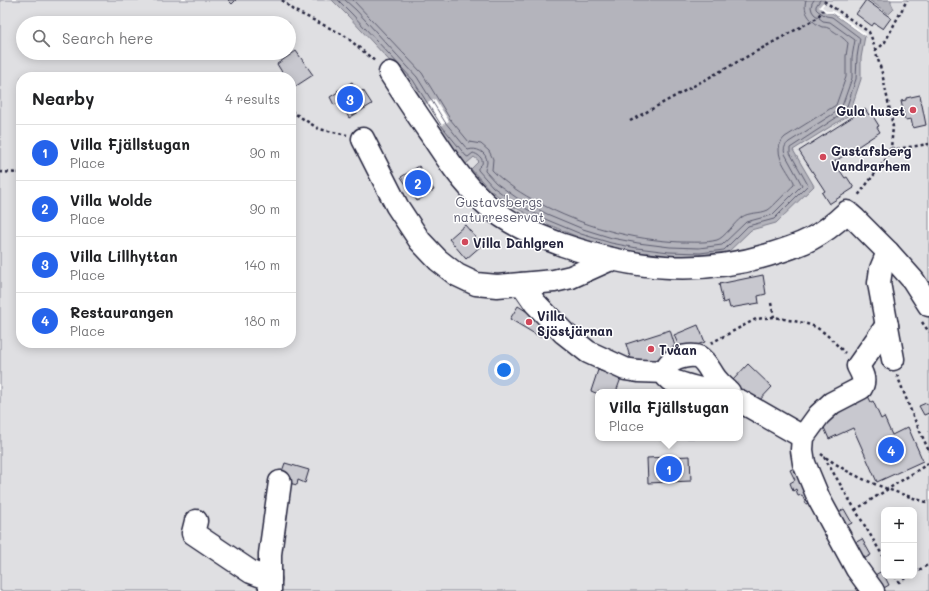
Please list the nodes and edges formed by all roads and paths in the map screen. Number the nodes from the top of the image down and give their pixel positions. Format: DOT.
graph roads {
  1 [pos="282,0"];
  2 [pos="824,0"];
  3 [pos="907,0"];
  4 [pos="823,10"];
  5 [pos="875,50"];
  6 [pos="390,73"];
  7 [pos="296,114"];
  8 [pos="630,121"];
  9 [pos="363,139"];
  10 [pos="929,144"];
  11 [pos="890,148"];
  12 [pos="0,172"];
  13 [pos="16,173"];
  14 [pos="847,212"];
  15 [pos="888,252"];
  16 [pos="611,259"];
  17 [pos="522,284"];
  18 [pos="771,303"];
  19 [pos="929,305"];
  20 [pos="774,317"];
  21 [pos="887,325"];
  22 [pos="711,343"];
  23 [pos="893,359"];
  24 [pos="858,366"];
  25 [pos="666,372"];
  26 [pos="700,389"];
  27 [pos="726,389"];
  28 [pos="743,403"];
  29 [pos="803,437"];
  30 [pos="929,451"];
  31 [pos="823,456"];
  32 [pos="929,462"];
  33 [pos="280,482"];
  34 [pos="888,489"];
  35 [pos="929,503"];
  36 [pos="855,510"];
  37 [pos="196,521"];
  38 [pos="881,553"];
  39 [pos="929,564"];
  40 [pos="917,571"];
  41 [pos="270,585"];
  42 [pos="873,591"];
  1 -- 6 [label="path"];
  2 -- 5 [label="path"];
  3 -- 5 [label="path"];
  4 -- 8 [label="path"];
  5 -- 11 [label="path"];
  6 -- 16 [label="street"];
  7 -- 9 [label="path"];
  9 -- 17 [label="street"];
  10 -- 11 [label="path"];
  11 -- 14 [label="path"];
  12 -- 13 [label="path"];
  14 -- 15 [label="street"];
  14 -- 16 [label="street"];
  15 -- 19 [label="street"];
  15 -- 21 [label="street"];
  16 -- 17 [label="street"];
  17 -- 25 [label="street"];
  18 -- 20 [label="path"];
  20 -- 22 [label="path"];
  20 -- 24 [label="path"];
  21 -- 23 [label="street"];
  21 -- 24 [label="street"];
  23 -- 30 [label="path"];
  24 -- 29 [label="street"];
  25 -- 26 [label="street"];
  25 -- 27 [label="street"];
  28 -- 29 [label="street"];
  29 -- 31 [label="path"];
  29 -- 42 [label="street"];
  31 -- 34 [label="path"];
  31 -- 36 [label="path"];
  32 -- 34 [label="path"];
  33 -- 41 [label="street"];
  34 -- 35 [label="path"];
  34 -- 36 [label="path"];
  36 -- 38 [label="path"];
  37 -- 41 [label="street"];
  39 -- 40 [label="path"];
}
